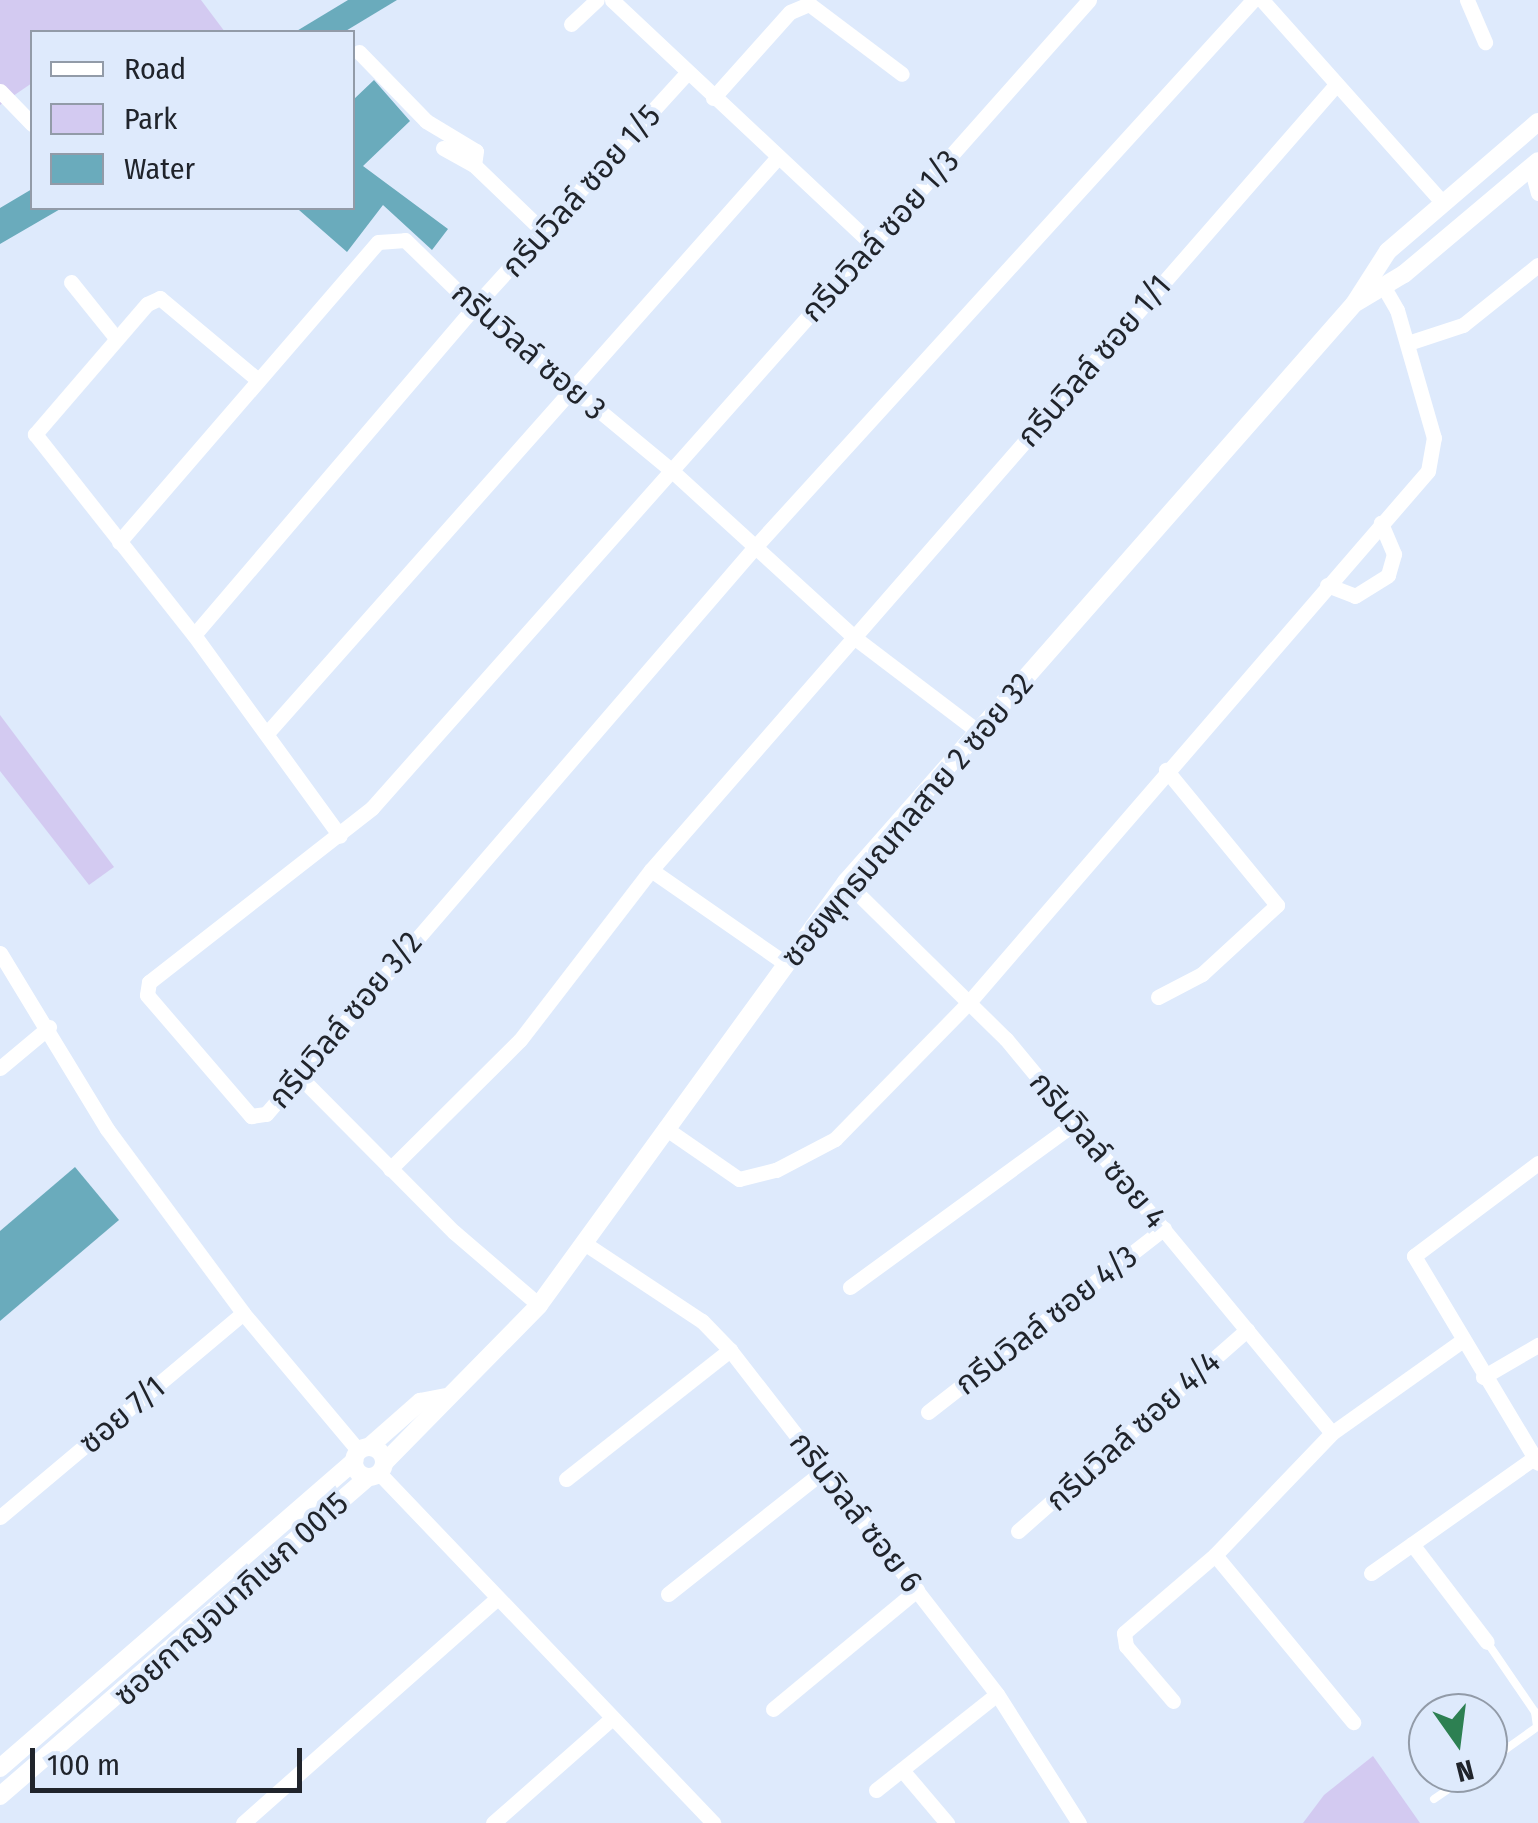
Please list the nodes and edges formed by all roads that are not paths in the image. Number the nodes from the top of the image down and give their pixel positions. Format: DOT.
graph roads {
  1 [pos="598,0"];
  2 [pos="612,0"];
  3 [pos="1089,0"];
  4 [pos="1253,0"];
  5 [pos="1262,0"];
  6 [pos="1467,0"];
  7 [pos="571,24"];
  8 [pos="1485,42"];
  9 [pos="359,52"];
  10 [pos="687,73"];
  11 [pos="902,74"];
  12 [pos="1335,86"];
  13 [pos="0,92"];
  14 [pos="712,98"];
  15 [pos="30,122"];
  16 [pos="1538,122"];
  17 [pos="443,148"];
  18 [pos="778,156"];
  19 [pos="1534,164"];
  20 [pos="474,165"];
  21 [pos="1538,193"];
  22 [pos="1441,200"];
  23 [pos="1462,226"];
  24 [pos="545,233"];
  25 [pos="873,244"];
  26 [pos="1538,265"];
  27 [pos="70,282"];
  28 [pos="1383,286"];
  29 [pos="1354,304"];
  30 [pos="474,308"];
  31 [pos="116,338"];
  32 [pos="1408,343"];
  33 [pos="258,380"];
  34 [pos="568,389"];
  35 [pos="670,470"];
  36 [pos="1380,523"];
  37 [pos="119,542"];
  38 [pos="754,548"];
  39 [pos="1327,585"];
  40 [pos="194,635"];
  41 [pos="855,638"];
  42 [pos="268,732"];
  43 [pos="980,733"];
  44 [pos="1166,770"];
  45 [pos="340,836"];
  46 [pos="651,870"];
  47 [pos="846,882"];
  48 [pos="0,953"];
  49 [pos="785,963"];
  50 [pos="1158,998"];
  51 [pos="970,1002"];
  52 [pos="50,1027"];
  53 [pos="0,1068"];
  54 [pos="296,1073"];
  55 [pos="1075,1123"];
  56 [pos="664,1128"];
  57 [pos="1538,1163"];
  58 [pos="390,1169"];
  59 [pos="1164,1228"];
  60 [pos="587,1246"];
  61 [pos="850,1287"];
  62 [pos="539,1305"];
  63 [pos="243,1313"];
  64 [pos="1247,1330"];
  65 [pos="1460,1342"];
  66 [pos="1538,1344"];
  67 [pos="730,1350"];
  68 [pos="1483,1377"];
  69 [pos="444,1397"];
  70 [pos="928,1412"];
  71 [pos="1332,1433"];
  72 [pos="361,1452"];
  73 [pos="1536,1460"];
  74 [pos="377,1471"];
  75 [pos="822,1472"];
  76 [pos="566,1479"];
  77 [pos="0,1517"];
  78 [pos="1018,1530"];
  79 [pos="1412,1544"];
  80 [pos="1215,1555"];
  81 [pos="1371,1574"];
  82 [pos="917,1590"];
  83 [pos="668,1594"];
  84 [pos="496,1599"];
  85 [pos="1487,1642"];
  86 [pos="996,1694"];
  87 [pos="1173,1701"];
  88 [pos="772,1709"];
  89 [pos="610,1720"];
  90 [pos="1354,1722"];
  91 [pos="1508,1747"];
  92 [pos="0,1768"];
  93 [pos="902,1770"];
  94 [pos="876,1790"];
  95 [pos="1443,1793"];
  96 [pos="0,1796"];
  97 [pos="1434,1799"];
  98 [pos="243,1823"];
  99 [pos="493,1823"];
  100 [pos="714,1823"];
  101 [pos="947,1823"];
  102 [pos="1079,1823"];
  1 -- 7 [label="street"];
  2 -- 10 [label="street"];
  3 -- 25 [label="street, กรีนวิลล์ ซอย 1/3"];
  4 -- 38 [label="street, กรีนวิลล์ ซอย 3/2"];
  5 -- 12 [label="street"];
  6 -- 8 [label="street"];
  9 -- 20 [label="street"];
  10 -- 14 [label="street"];
  10 -- 24 [label="street, กรีนวิลล์ ซอย 1/5"];
  11 -- 14 [label="street"];
  12 -- 22 [label="street"];
  12 -- 41 [label="street, กรีนวิลล์ ซอย 1/1"];
  13 -- 15 [label="street"];
  14 -- 18 [label="street"];
  16 -- 22 [label="street, ซอยพุทธมณฑลสาย 2 ซอย 32"];
  17 -- 20 [label="street"];
  18 -- 25 [label="street"];
  18 -- 34 [label="street"];
  19 -- 21 [label="street"];
  19 -- 23 [label="street, ซอยพุทธมณฑลสาย 2 ซอย 32"];
  20 -- 24 [label="street"];
  22 -- 23 [label="street"];
  22 -- 29 [label="street, ซอยพุทธมณฑลสาย 2 ซอย 32"];
  23 -- 28 [label="street, ซอยพุทธมณฑลสาย 2 ซอย 32"];
  24 -- 30 [label="street, กรีนวิลล์ ซอย 1/5"];
  25 -- 35 [label="street, กรีนวิลล์ ซอย 1/3"];
  26 -- 32 [label="street"];
  27 -- 31 [label="street"];
  28 -- 29 [label="street, ซอยพุทธมณฑลสาย 2 ซอย 32"];
  28 -- 32 [label="street"];
  29 -- 43 [label="street, ซอยพุทธมณฑลสาย 2 ซอย 32"];
  30 -- 33 [label="street, กรีนวิลล์ ซอย 3"];
  30 -- 34 [label="street, กรีนวิลล์ ซอย 3"];
  30 -- 40 [label="street, กรีนวิลล์ ซอย 1/5"];
  31 -- 33 [label="street"];
  31 -- 37 [label="street"];
  32 -- 36 [label="street"];
  33 -- 37 [label="street, กรีนวิลล์ ซอย 3"];
  34 -- 35 [label="street, กรีนวิลล์ ซอย 3"];
  34 -- 42 [label="street"];
  35 -- 38 [label="street, กรีนวิลล์ ซอย 3"];
  35 -- 45 [label="street, กรีนวิลล์ ซอย 3/2"];
  36 -- 39 [label="street"];
  36 -- 39 [label="street"];
  37 -- 40 [label="street"];
  38 -- 41 [label="street, กรีนวิลล์ ซอย 3"];
  38 -- 54 [label="street, กรีนวิลล์ ซอย 3/2"];
  39 -- 44 [label="street"];
  40 -- 42 [label="street"];
  41 -- 43 [label="street, กรีนวิลล์ ซอย 3"];
  41 -- 46 [label="street, กรีนวิลล์ ซอย 1/1"];
  42 -- 45 [label="street"];
  43 -- 47 [label="street, ซอยพุทธมณฑลสาย 2 ซอย 32"];
  44 -- 50 [label="street"];
  44 -- 51 [label="street"];
  45 -- 54 [label="street, กรีนวิลล์ ซอย 3/2"];
  46 -- 49 [label="street"];
  46 -- 58 [label="street, กรีนวิลล์ ซอย 1/1"];
  47 -- 49 [label="street, ซอยพุทธมณฑลสาย 2 ซอย 32"];
  47 -- 51 [label="street, กรีนวิลล์ ซอย 4"];
  48 -- 52 [label="street"];
  49 -- 56 [label="street, ซอยพุทธมณฑลสาย 2 ซอย 32"];
  51 -- 55 [label="street, กรีนวิลล์ ซอย 4"];
  51 -- 56 [label="street"];
  52 -- 53 [label="street"];
  52 -- 63 [label="street"];
  54 -- 58 [label="street"];
  55 -- 59 [label="street, กรีนวิลล์ ซอย 4"];
  55 -- 61 [label="street"];
  56 -- 60 [label="street, ซอยพุทธมณฑลสาย 2 ซอย 32"];
  57 -- 65 [label="street"];
  58 -- 62 [label="street"];
  59 -- 64 [label="street, กรีนวิลล์ ซอย 4"];
  59 -- 70 [label="street, กรีนวิลล์ ซอย 4/3"];
  60 -- 62 [label="street, ซอยพุทธมณฑลสาย 2 ซอย 32"];
  60 -- 67 [label="street, กรีนวิลล์ ซอย 6"];
  62 -- 69 [label="street, ซอยพุทธมณฑลสาย 2 ซอย 32"];
  63 -- 72 [label="street"];
  63 -- 77 [label="street, ซอย 7/1"];
  64 -- 71 [label="street, กรีนวิลล์ ซอย 4"];
  64 -- 78 [label="street, กรีนวิลล์ ซอย 4/4"];
  65 -- 68 [label="street"];
  65 -- 71 [label="street"];
  66 -- 68 [label="street"];
  67 -- 75 [label="street, กรีนวิลล์ ซอย 6"];
  67 -- 76 [label="street"];
  68 -- 73 [label="street"];
  69 -- 72 [label="street, ซอยพุทธมณฑลสาย 2 ซอย 32"];
  69 -- 74 [label="street, ซอยพุทธมณฑลสาย 2 ซอย 32"];
  71 -- 80 [label="street"];
  72 -- 74 [label="street"];
  72 -- 74 [label="street"];
  72 -- 92 [label="street, ซอยกาญจนาภิเษก 0015"];
  73 -- 79 [label="street"];
  74 -- 84 [label="street"];
  74 -- 96 [label="street, ซอยกาญจนาภิเษก 0015"];
  75 -- 82 [label="street, กรีนวิลล์ ซอย 6"];
  75 -- 83 [label="street"];
  79 -- 81 [label="street"];
  79 -- 85 [label="street"];
  80 -- 87 [label="street"];
  80 -- 90 [label="street"];
  82 -- 86 [label="street, กรีนวิลล์ ซอย 6"];
  82 -- 88 [label="street"];
  84 -- 89 [label="street"];
  84 -- 98 [label="street"];
  85 -- 91 [label="lane"];
  86 -- 93 [label="street"];
  86 -- 102 [label="street, กรีนวิลล์ ซอย 6"];
  89 -- 99 [label="street"];
  89 -- 100 [label="street"];
  93 -- 94 [label="street"];
  93 -- 101 [label="street"];
  95 -- 97 [label="lane"];
}
